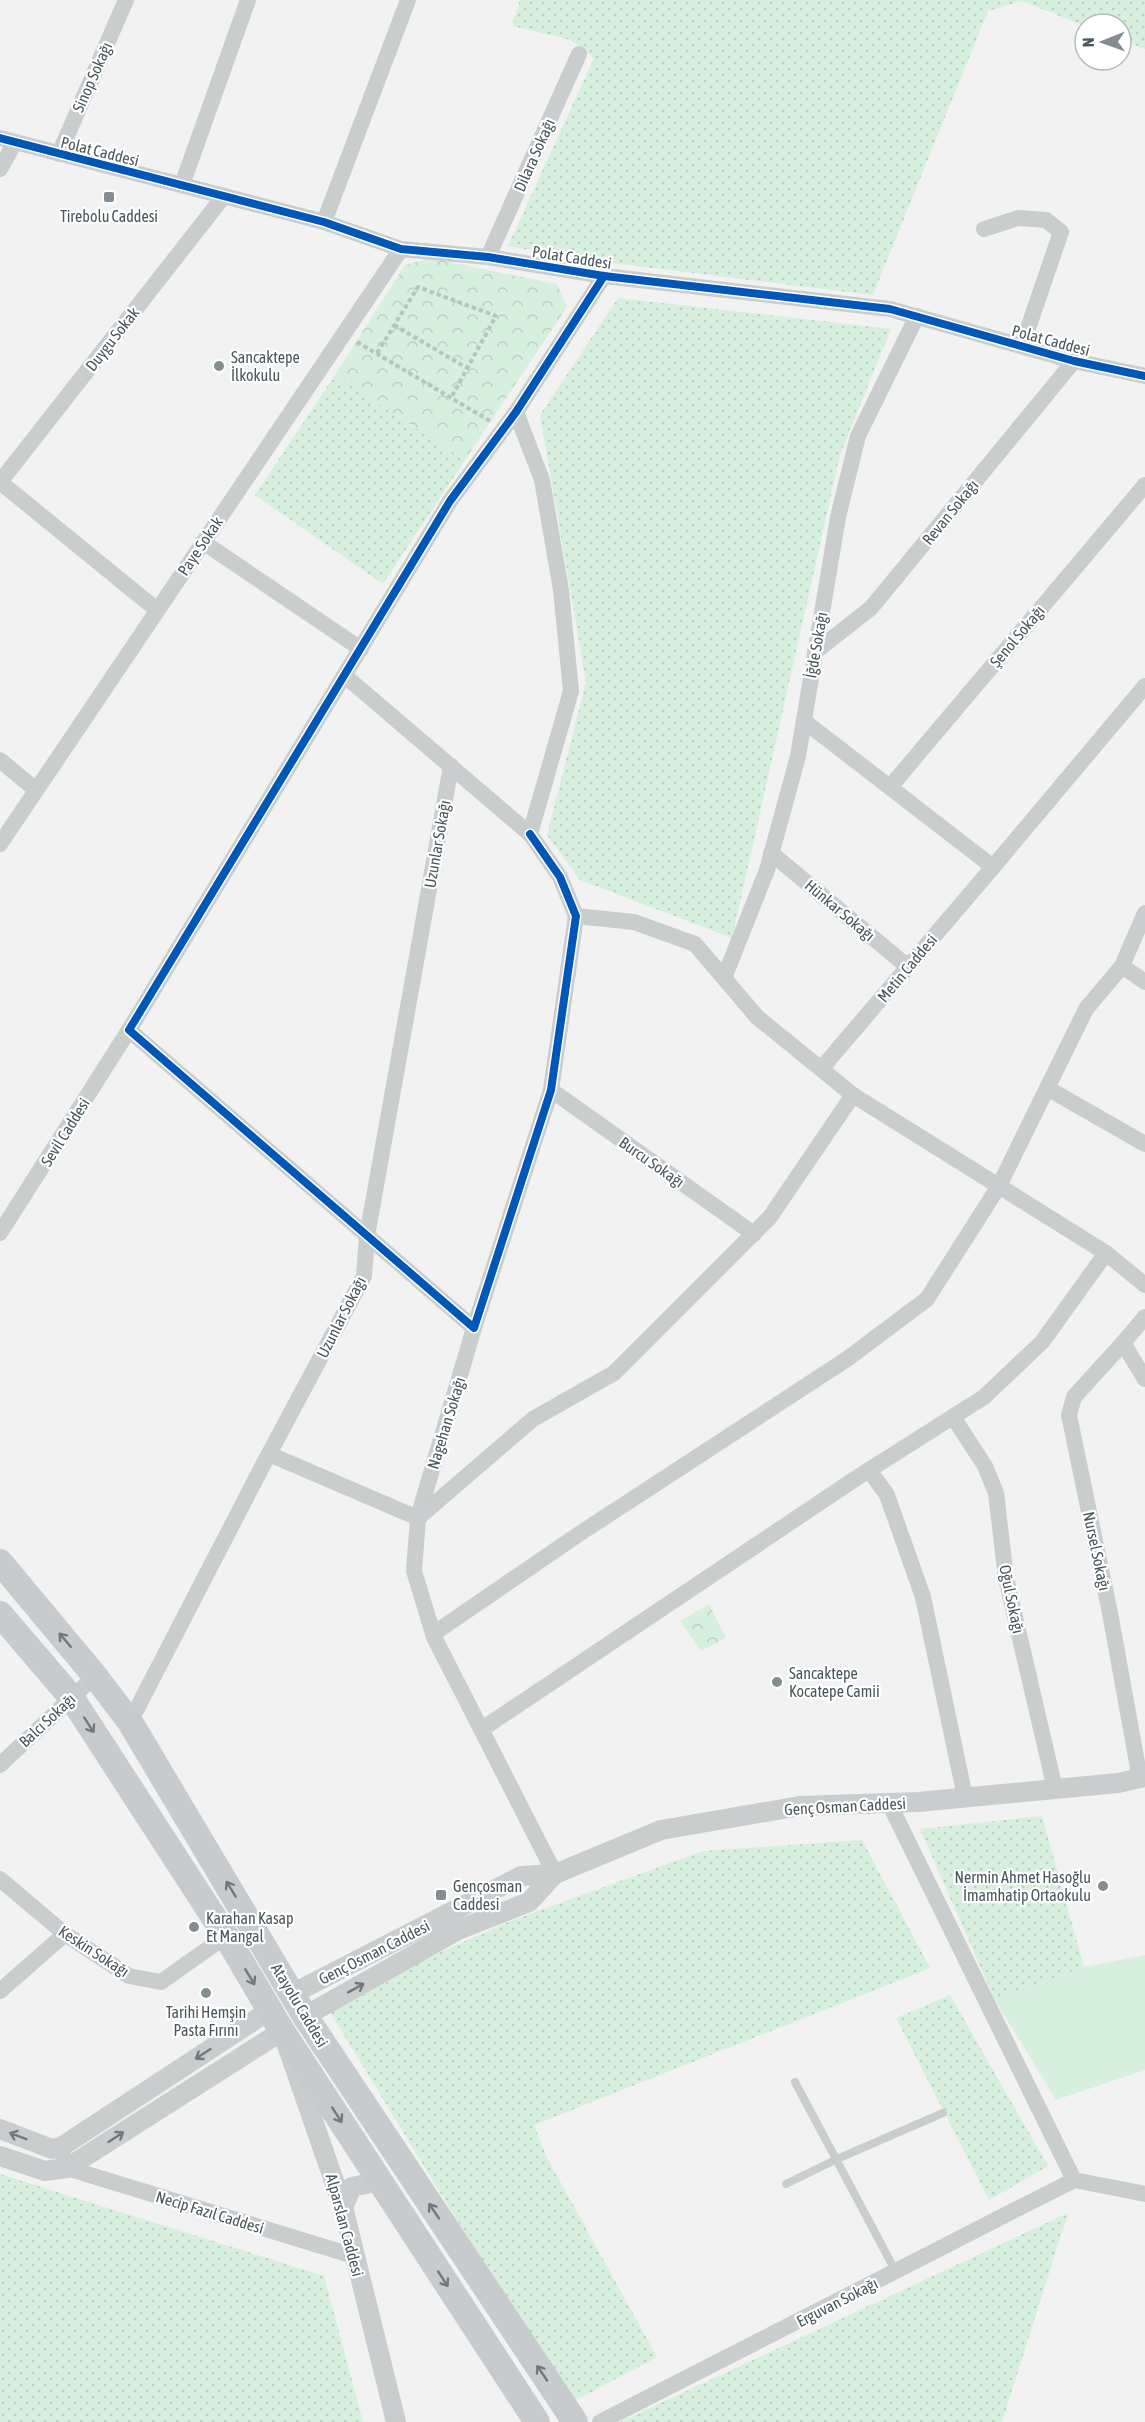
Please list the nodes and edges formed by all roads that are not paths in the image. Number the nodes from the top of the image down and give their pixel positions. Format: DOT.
graph roads {
  1 [pos="126,0"];
  2 [pos="248,0"];
  3 [pos="408,0"];
  4 [pos="579,54"];
  5 [pos="7,141"];
  6 [pos="59,154"];
  7 [pos="0,169"];
  8 [pos="182,185"];
  9 [pos="224,196"];
  10 [pos="324,222"];
  11 [pos="984,229"];
  12 [pos="401,249"];
  13 [pos="488,256"];
  14 [pos="604,276"];
  15 [pos="917,316"];
  16 [pos="1022,346"];
  17 [pos="1074,361"];
  18 [pos="1145,376"];
  19 [pos="516,412"];
  20 [pos="0,482"];
  21 [pos="1145,485"];
  22 [pos="203,542"];
  23 [pos="157,610"];
  24 [pos="361,649"];
  25 [pos="815,652"];
  26 [pos="345,676"];
  27 [pos="1145,686"];
  28 [pos="804,721"];
  29 [pos="0,760"];
  30 [pos="451,766"];
  31 [pos="890,787"];
  32 [pos="36,790"];
  33 [pos="530,834"];
  34 [pos="0,844"];
  35 [pos="771,854"];
  36 [pos="993,867"];
  37 [pos="1145,913"];
  38 [pos="576,915"];
  39 [pos="1122,966"];
  40 [pos="908,967"];
  41 [pos="724,978"];
  42 [pos="1145,982"];
  43 [pos="129,1030"];
  44 [pos="821,1069"];
  45 [pos="1047,1088"];
  46 [pos="550,1090"];
  47 [pos="853,1095"];
  48 [pos="1145,1144"];
  49 [pos="999,1186"];
  50 [pos="0,1233"];
  51 [pos="754,1234"];
  52 [pos="367,1236"];
  53 [pos="1106,1253"];
  54 [pos="1144,1283"];
  55 [pos="1145,1317"];
  56 [pos="474,1328"];
  57 [pos="1124,1343"];
  58 [pos="1145,1379"];
  59 [pos="953,1417"];
  60 [pos="269,1454"];
  61 [pos="869,1470"];
  62 [pos="417,1518"];
  63 [pos="0,1562"];
  64 [pos="0,1614"];
  65 [pos="433,1634"];
  66 [pos="96,1676"];
  67 [pos="71,1697"];
  68 [pos="130,1722"];
  69 [pos="482,1729"];
  70 [pos="0,1765"];
  71 [pos="1142,1778"];
  72 [pos="1055,1789"];
  73 [pos="965,1797"];
  74 [pos="889,1803"];
  75 [pos="555,1874"];
  76 [pos="4,1889"];
  77 [pos="65,1934"];
  78 [pos="226,1936"];
  79 [pos="0,1991"];
  80 [pos="292,1994"];
  81 [pos="305,2016"];
  82 [pos="276,2021"];
  83 [pos="795,2082"];
  84 [pos="943,2113"];
  85 [pos="0,2129"];
  86 [pos="61,2147"];
  87 [pos="0,2156"];
  88 [pos="837,2159"];
  89 [pos="67,2168"];
  90 [pos="1074,2180"];
  91 [pos="380,2181"];
  92 [pos="786,2184"];
  93 [pos="1145,2194"];
  94 [pos="343,2207"];
  95 [pos="354,2256"];
  96 [pos="896,2272"];
  97 [pos="396,2422"];
  98 [pos="537,2422"];
  99 [pos="575,2422"];
  100 [pos="600,2422"];
  1 -- 6 [label="street, Sinop Sokağı"];
  2 -- 8 [label="street"];
  3 -- 10 [label="street"];
  4 -- 13 [label="street, Dilara Sokağı"];
  5 -- 6 [label="street, Polat Caddesi"];
  5 -- 7 [label="street"];
  6 -- 8 [label="street, Polat Caddesi"];
  8 -- 9 [label="street, Polat Caddesi"];
  9 -- 10 [label="street, Polat Caddesi"];
  9 -- 20 [label="street, Duygu Sokak"];
  10 -- 12 [label="street, Polat Caddesi"];
  11 -- 16 [label="street"];
  12 -- 13 [label="street, Polat Caddesi"];
  12 -- 22 [label="street, Paye Sokak"];
  13 -- 14 [label="street, Polat Caddesi"];
  14 -- 15 [label="street, Polat Caddesi"];
  14 -- 19 [label="street, Sevil Caddesi"];
  15 -- 16 [label="street, Polat Caddesi"];
  15 -- 25 [label="street, İğde Sokağı"];
  16 -- 17 [label="street, Polat Caddesi"];
  17 -- 18 [label="street, Polat Caddesi"];
  17 -- 25 [label="street, Revan Sokağı"];
  19 -- 24 [label="street, Sevil Caddesi"];
  19 -- 33 [label="street"];
  20 -- 23 [label="street"];
  21 -- 31 [label="street, Şenol Sokağı"];
  22 -- 23 [label="street, Paye Sokak"];
  22 -- 24 [label="street"];
  23 -- 32 [label="street, Paye Sokak"];
  24 -- 26 [label="street, Sevil Caddesi"];
  25 -- 28 [label="street, İğde Sokağı"];
  26 -- 30 [label="street"];
  26 -- 43 [label="street, Sevil Caddesi"];
  27 -- 36 [label="street, Metin Caddesi"];
  28 -- 31 [label="street"];
  28 -- 35 [label="street, İğde Sokağı"];
  29 -- 32 [label="street"];
  30 -- 33 [label="street"];
  30 -- 52 [label="street, Uzunlar Sokağı"];
  31 -- 36 [label="street"];
  32 -- 34 [label="street, Paye Sokak"];
  33 -- 38 [label="street"];
  35 -- 40 [label="street, Hünkar Sokağı"];
  35 -- 41 [label="street, İğde Sokağı"];
  36 -- 40 [label="street, Metin Caddesi"];
  37 -- 39 [label="street"];
  38 -- 41 [label="street"];
  38 -- 46 [label="street, Nagehan Sokağı"];
  39 -- 42 [label="street"];
  39 -- 45 [label="street"];
  40 -- 44 [label="street, Metin Caddesi"];
  41 -- 44 [label="street"];
  43 -- 50 [label="street, Sevil Caddesi"];
  43 -- 52 [label="street"];
  44 -- 47 [label="street"];
  45 -- 48 [label="street"];
  45 -- 49 [label="street"];
  46 -- 51 [label="street, Burcu Sokağı"];
  46 -- 56 [label="street, Nagehan Sokağı"];
  47 -- 49 [label="street"];
  47 -- 51 [label="street"];
  49 -- 53 [label="street"];
  49 -- 65 [label="street"];
  51 -- 62 [label="street"];
  52 -- 56 [label="street"];
  52 -- 60 [label="street, Uzunlar Sokağı"];
  53 -- 54 [label="street"];
  53 -- 59 [label="street"];
  55 -- 57 [label="street, Nursel Sokağı"];
  56 -- 62 [label="street, Nagehan Sokağı"];
  57 -- 58 [label="street"];
  57 -- 71 [label="street, Nursel Sokağı"];
  59 -- 61 [label="street"];
  59 -- 72 [label="street, Oğul Sokağı"];
  60 -- 62 [label="street"];
  60 -- 68 [label="street, Uzunlar Sokağı"];
  61 -- 69 [label="street"];
  61 -- 73 [label="street"];
  62 -- 65 [label="street, Nagehan Sokağı"];
  66 -- 63 [label="main road, Atayolu Caddesi, one-way"];
  64 -- 67 [label="main road, Atayolu Caddesi"];
  65 -- 69 [label="street, Nagehan Sokağı"];
  66 -- 67 [label="street, Balcı Sokağı"];
  66 -- 68 [label="main road, Atayolu Caddesi"];
  67 -- 70 [label="street, Balcı Sokağı"];
  67 -- 78 [label="main road, Atayolu Caddesi, one-way"];
  80 -- 68 [label="main road, Atayolu Caddesi, one-way"];
  69 -- 75 [label="street, Nagehan Sokağı"];
  71 -- 72 [label="street, Genç Osman Caddesi"];
  72 -- 73 [label="street, Genç Osman Caddesi"];
  73 -- 74 [label="street, Genç Osman Caddesi"];
  74 -- 75 [label="street, Genç Osman Caddesi"];
  74 -- 90 [label="street"];
  75 -- 80 [label="street, Genç Osman Caddesi"];
  81 -- 75 [label="street, Genç Osman Caddesi, one-way"];
  76 -- 77 [label="street, Keskin Sokağı"];
  77 -- 78 [label="street, Keskin Sokağı"];
  77 -- 79 [label="street"];
  78 -- 82 [label="main road, Atayolu Caddesi, one-way"];
  80 -- 81 [label="main road, Atayolu Caddesi"];
  80 -- 82 [label="main road"];
  81 -- 82 [label="main road"];
  99 -- 81 [label="main road, Atayolu Caddesi, one-way"];
  82 -- 86 [label="street, one-way"];
  89 -- 82 [label="street, one-way"];
  82 -- 91 [label="main road, Atayolu Caddesi, one-way"];
  82 -- 94 [label="street, Alparslan Caddesi"];
  83 -- 88 [label="lane"];
  84 -- 88 [label="lane"];
  86 -- 85 [label="street, one-way"];
  86 -- 89 [label="street"];
  87 -- 89 [label="street, Necip Fazıl Caddesi"];
  88 -- 92 [label="lane"];
  88 -- 96 [label="lane"];
  89 -- 95 [label="street, Necip Fazıl Caddesi"];
  90 -- 93 [label="street"];
  90 -- 96 [label="street, Erguvan Sokağı"];
  91 -- 94 [label="street"];
  91 -- 98 [label="main road, Atayolu Caddesi, one-way"];
  94 -- 95 [label="street, Alparslan Caddesi"];
  95 -- 97 [label="street, Alparslan Caddesi"];
  96 -- 100 [label="street, Erguvan Sokağı"];
}
